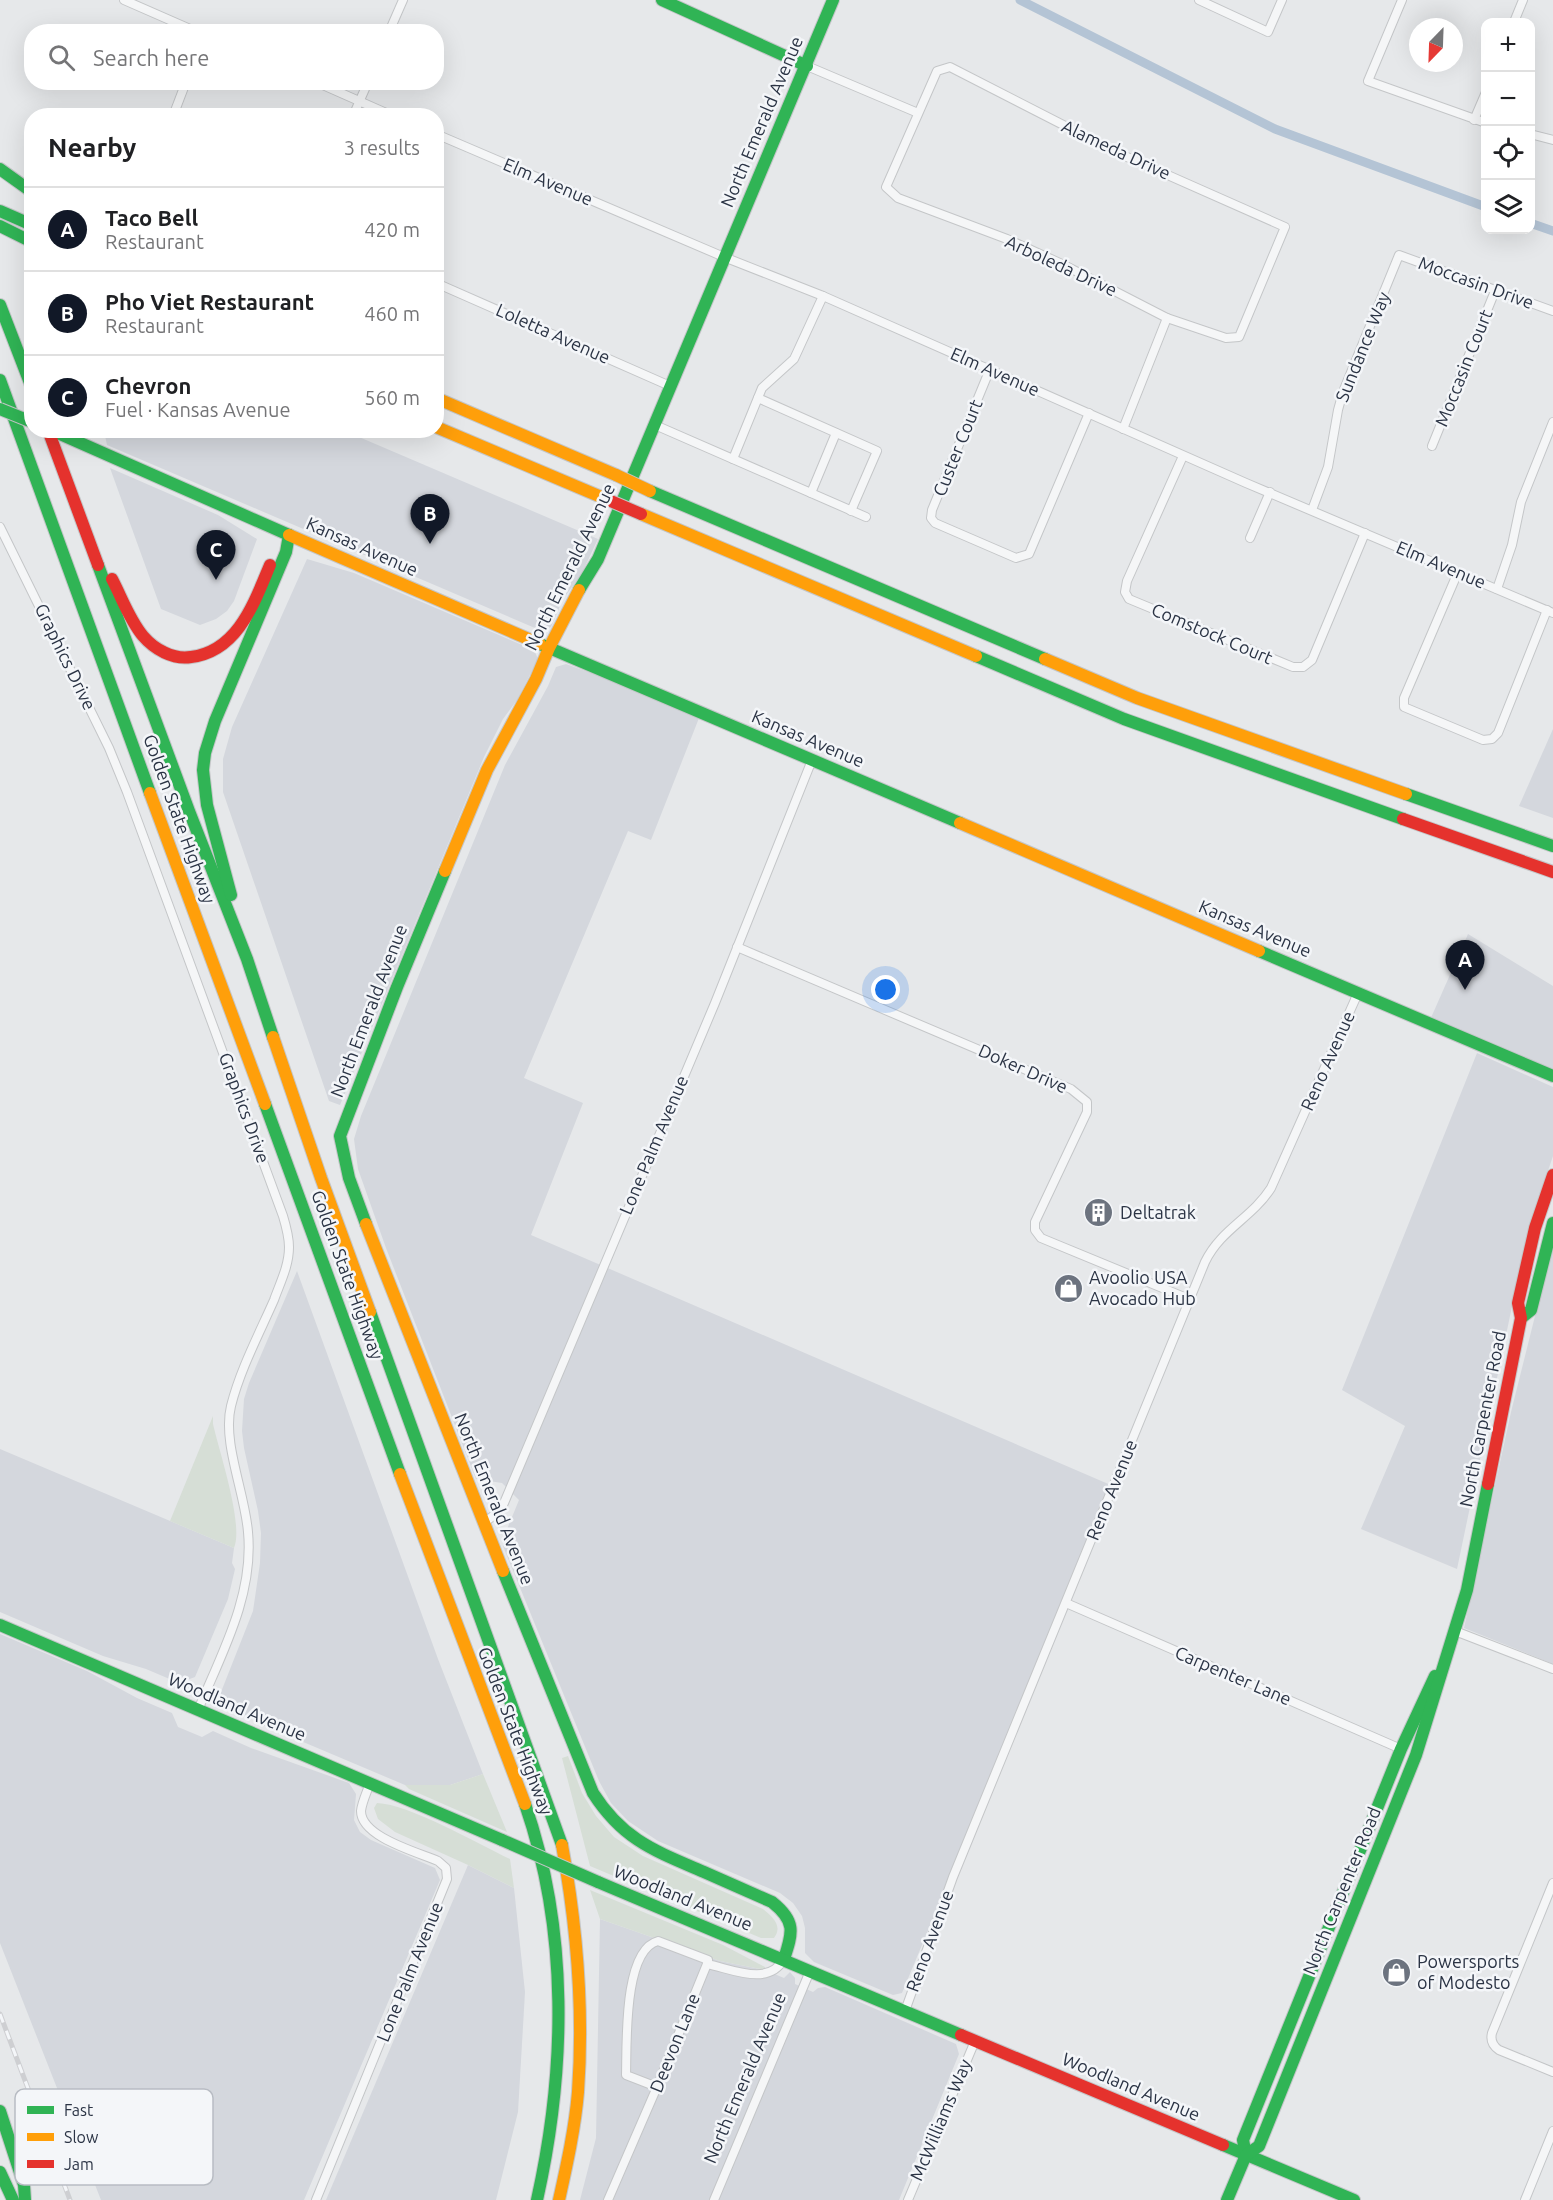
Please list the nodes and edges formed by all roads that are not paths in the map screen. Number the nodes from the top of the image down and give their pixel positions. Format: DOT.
graph roads {
  1 [pos="124,0"];
  2 [pos="403,0"];
  3 [pos="662,0"];
  4 [pos="833,0"];
  5 [pos="1199,0"];
  6 [pos="1282,0"];
  7 [pos="1401,0"];
  8 [pos="1523,0"];
  9 [pos="1516,18"];
  10 [pos="179,24"];
  11 [pos="392,24"];
  12 [pos="807,66"];
  13 [pos="183,90"];
  14 [pos="335,90"];
  15 [pos="365,90"];
  16 [pos="360,101"];
  17 [pos="1481,102"];
  18 [pos="176,108"];
  19 [pos="357,108"];
  20 [pos="375,108"];
  21 [pos="918,113"];
  22 [pos="1474,120"];
  23 [pos="1481,122"];
  24 [pos="1535,135"];
  25 [pos="444,137"];
  26 [pos="1553,140"];
  27 [pos="0,170"];
  28 [pos="24,186"];
  29 [pos="0,211"];
  30 [pos="24,222"];
  31 [pos="0,226"];
  32 [pos="24,238"];
  33 [pos="1399,255"];
  34 [pos="724,257"];
  35 [pos="444,287"];
  36 [pos="1495,291"];
  37 [pos="824,296"];
  38 [pos="0,304"];
  39 [pos="1553,312"];
  40 [pos="1167,318"];
  41 [pos="1239,337"];
  42 [pos="24,367"];
  43 [pos="990,369"];
  44 [pos="0,380"];
  45 [pos="0,385"];
  46 [pos="670,386"];
  47 [pos="758,398"];
  48 [pos="444,400"];
  49 [pos="4,405"];
  50 [pos="1089,413"];
  51 [pos="24,417"];
  52 [pos="1553,422"];
  53 [pos="655,425"];
  54 [pos="1123,429"];
  55 [pos="444,430"];
  56 [pos="836,433"];
  57 [pos="52,438"];
  58 [pos="68,438"];
  59 [pos="1432,446"];
  60 [pos="1184,456"];
  61 [pos="733,459"];
  62 [pos="1270,492"];
  63 [pos="811,493"];
  64 [pos="1312,510"];
  65 [pos="852,511"];
  66 [pos="866,517"];
  67 [pos="82,521"];
  68 [pos="0,526"];
  69 [pos="1365,533"];
  70 [pos="289,535"];
  71 [pos="1251,538"];
  72 [pos="1458,572"];
  73 [pos="1497,589"];
  74 [pos="1550,612"];
  75 [pos="549,648"];
  76 [pos="812,760"];
  77 [pos="1553,846"];
  78 [pos="1553,873"];
  79 [pos="737,947"];
  80 [pos="247,959"];
  81 [pos="1358,993"];
  82 [pos="1553,1076"];
  83 [pos="1553,1175"];
  84 [pos="1553,1223"];
  85 [pos="1190,1299"];
  86 [pos="1521,1318"];
  87 [pos="484,1523"];
  88 [pos="1066,1603"];
  89 [pos="0,1625"];
  90 [pos="1455,1631"];
  91 [pos="1553,1669"];
  92 [pos="198,1710"];
  93 [pos="1401,1749"];
  94 [pos="370,1783"];
  95 [pos="1377,1853"];
  96 [pos="1553,1883"];
  97 [pos="1339,1901"];
  98 [pos="784,1959"];
  99 [pos="707,1964"];
  100 [pos="810,1971"];
  101 [pos="1324,1986"];
  102 [pos="905,2011"];
  103 [pos="975,2041"];
  104 [pos="1553,2072"];
  105 [pos="657,2087"];
  106 [pos="0,2111"];
  107 [pos="1553,2132"];
  108 [pos="1246,2155"];
  109 [pos="15,2157"];
  110 [pos="0,2172"];
  111 [pos="24,2185"];
  112 [pos="0,2194"];
  113 [pos="1,2200"];
  114 [pos="13,2200"];
  115 [pos="25,2200"];
  116 [pos="316,2200"];
  117 [pos="537,2200"];
  118 [pos="559,2200"];
  119 [pos="608,2200"];
  120 [pos="714,2200"];
  121 [pos="908,2200"];
  122 [pos="1227,2200"];
  123 [pos="1354,2200"];
  124 [pos="1525,2200"];
  1 -- 10 [label="street"];
  2 -- 11 [label="street"];
  3 -- 12 [label="main road"];
  4 -- 12 [label="main road, North Emerald Avenue"];
  5 -- 6 [label="street"];
  7 -- 22 [label="street"];
  8 -- 9 [label="street"];
  12 -- 21 [label="street"];
  12 -- 34 [label="main road, North Emerald Avenue"];
  13 -- 18 [label="street"];
  14 -- 16 [label="street"];
  15 -- 16 [label="street"];
  16 -- 19 [label="street"];
  16 -- 20 [label="street"];
  17 -- 22 [label="street"];
  21 -- 40 [label="street, Arboleda Drive"];
  21 -- 41 [label="street, Alameda Drive"];
  22 -- 23 [label="street"];
  24 -- 26 [label="street"];
  25 -- 34 [label="street, Elm Avenue"];
  27 -- 28 [label="main road"];
  29 -- 30 [label="main road"];
  31 -- 32 [label="main road"];
  33 -- 36 [label="street, Moccasin Drive"];
  33 -- 64 [label="street, Sundance Way"];
  34 -- 37 [label="street, Elm Avenue"];
  34 -- 46 [label="main road, North Emerald Avenue"];
  35 -- 46 [label="street, Loletta Avenue"];
  36 -- 39 [label="street, Moccasin Drive"];
  36 -- 59 [label="street, Moccasin Court"];
  37 -- 43 [label="street, Elm Avenue"];
  37 -- 47 [label="street"];
  38 -- 42 [label="main road"];
  40 -- 41 [label="street, Arboleda Drive"];
  40 -- 54 [label="street"];
  43 -- 50 [label="street, Elm Avenue"];
  43 -- 50 [label="street, Custer Court"];
  44 -- 49 [label="main road, Golden State Highway"];
  45 -- 49 [label="main road"];
  46 -- 53 [label="main road, North Emerald Avenue"];
  47 -- 56 [label="street"];
  47 -- 61 [label="street"];
  48 -- 77 [label="main road, bridge"];
  49 -- 51 [label="main road, bridge"];
  49 -- 117 [label="main road, Golden State Highway"];
  50 -- 54 [label="street, Elm Avenue"];
  52 -- 73 [label="street"];
  53 -- 61 [label="street"];
  53 -- 75 [label="main road, North Emerald Avenue"];
  54 -- 60 [label="street, Elm Avenue"];
  55 -- 78 [label="main road, bridge"];
  56 -- 63 [label="street"];
  56 -- 65 [label="street"];
  57 -- 67 [label="main road, Golden State Highway"];
  58 -- 70 [label="main road, Kansas Avenue"];
  60 -- 62 [label="street, Elm Avenue"];
  60 -- 69 [label="street, Comstock Court"];
  61 -- 63 [label="street"];
  62 -- 64 [label="street, Elm Avenue"];
  62 -- 71 [label="street"];
  63 -- 65 [label="street"];
  64 -- 69 [label="street, Elm Avenue"];
  65 -- 66 [label="street"];
  67 -- 70 [label="main road"];
  67 -- 80 [label="main road, Golden State Highway"];
  68 -- 92 [label="street, Graphics Drive"];
  69 -- 72 [label="street, Elm Avenue"];
  70 -- 75 [label="main road, Kansas Avenue"];
  70 -- 80 [label="main road"];
  72 -- 73 [label="street, Elm Avenue"];
  72 -- 74 [label="street"];
  73 -- 74 [label="street, Elm Avenue"];
  75 -- 76 [label="main road, Kansas Avenue"];
  75 -- 87 [label="main road, North Emerald Avenue"];
  76 -- 79 [label="street, Lone Palm Avenue"];
  76 -- 81 [label="main road, Kansas Avenue"];
  79 -- 85 [label="street, Doker Drive"];
  79 -- 87 [label="street, Lone Palm Avenue"];
  80 -- 118 [label="main road, Golden State Highway"];
  81 -- 82 [label="main road, Kansas Avenue"];
  81 -- 85 [label="street, Reno Avenue"];
  83 -- 86 [label="main road, North Carpenter Road"];
  84 -- 86 [label="main road, North Carpenter Road"];
  85 -- 88 [label="street, Reno Avenue"];
  86 -- 90 [label="main road, North Carpenter Road"];
  87 -- 98 [label="main road, North Emerald Avenue"];
  88 -- 93 [label="street, Carpenter Lane"];
  88 -- 102 [label="street, Reno Avenue"];
  89 -- 92 [label="main road, Woodland Avenue"];
  90 -- 91 [label="street"];
  90 -- 93 [label="main road, North Carpenter Road"];
  90 -- 95 [label="main road, North Carpenter Road"];
  92 -- 94 [label="main road, Woodland Avenue"];
  93 -- 95 [label="main road"];
  93 -- 97 [label="main road, North Carpenter Road"];
  94 -- 98 [label="main road, Woodland Avenue, bridge"];
  94 -- 116 [label="street, Lone Palm Avenue"];
  95 -- 101 [label="main road, North Carpenter Road"];
  96 -- 104 [label="street"];
  97 -- 101 [label="main road"];
  97 -- 108 [label="main road, North Carpenter Road"];
  98 -- 99 [label="street"];
  98 -- 100 [label="main road, Woodland Avenue"];
  99 -- 105 [label="street, Deevon Lane"];
  99 -- 105 [label="street"];
  100 -- 102 [label="main road, Woodland Avenue"];
  100 -- 120 [label="street, North Emerald Avenue"];
  101 -- 108 [label="main road, North Carpenter Road"];
  102 -- 103 [label="main road, Woodland Avenue"];
  103 -- 108 [label="main road, Woodland Avenue"];
  103 -- 121 [label="street, McWilliams Way"];
  105 -- 119 [label="street, Deevon Lane"];
  106 -- 109 [label="main road"];
  107 -- 124 [label="street"];
  108 -- 122 [label="main road, North Carpenter Road"];
  108 -- 123 [label="main road, Woodland Avenue"];
  110 -- 114 [label="main road"];
  111 -- 115 [label="main road"];
  112 -- 113 [label="main road"];
}
